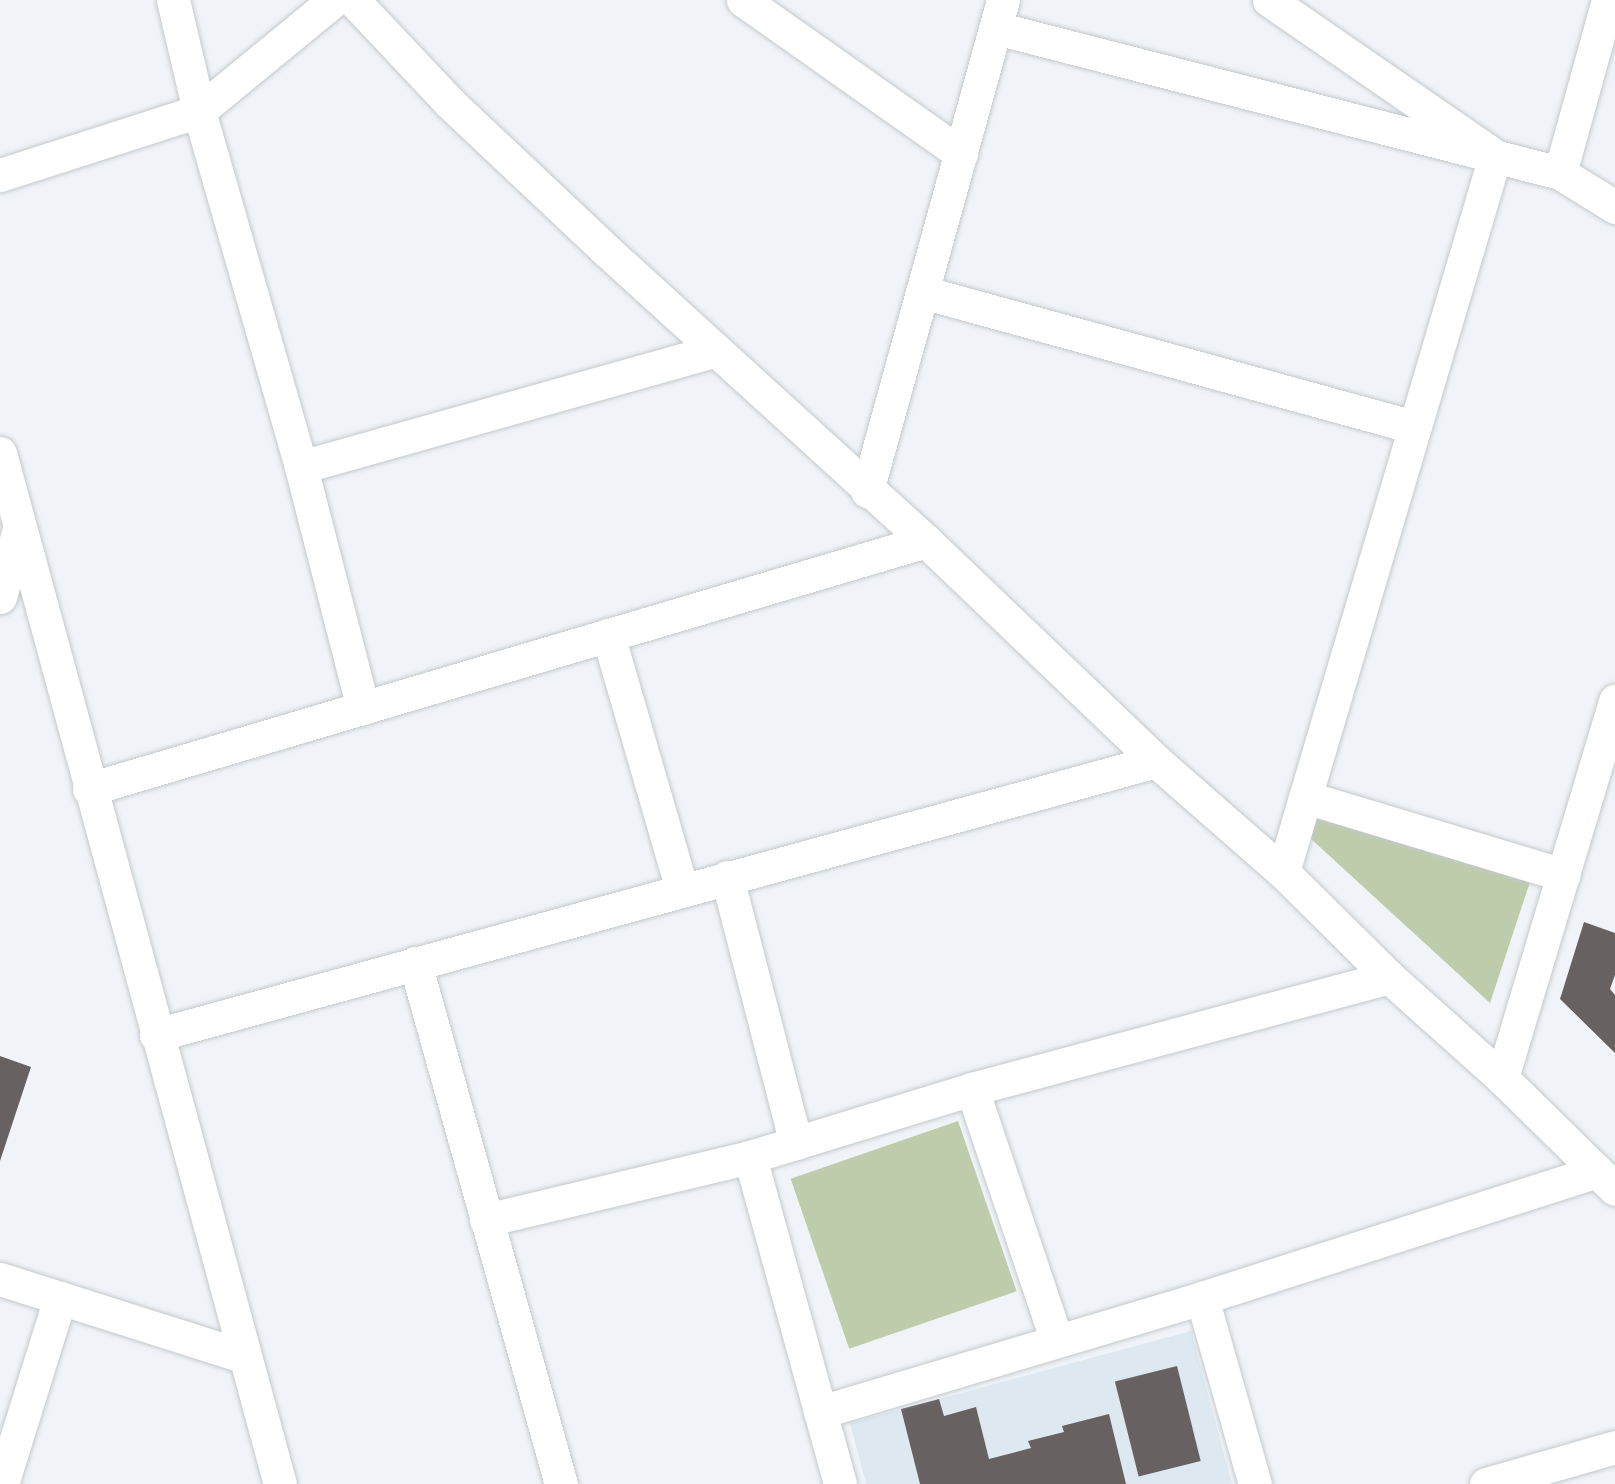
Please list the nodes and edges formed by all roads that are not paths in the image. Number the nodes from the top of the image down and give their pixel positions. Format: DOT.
graph roads {
  1 [pos="173,0"];
  2 [pos="334,0"];
  3 [pos="353,0"];
  4 [pos="743,0"];
  5 [pos="1269,0"];
  6 [pos="1608,0"];
  7 [pos="999,14"];
  8 [pos="199,111"];
  9 [pos="961,154"];
  10 [pos="1494,156"];
  11 [pos="1560,173"];
  12 [pos="0,175"];
  13 [pos="1615,207"];
  14 [pos="922,292"];
  15 [pos="716,350"];
  16 [pos="1414,427"];
  17 [pos="0,453"];
  18 [pos="301,467"];
  19 [pos="867,491"];
  20 [pos="11,527"];
  21 [pos="926,541"];
  22 [pos="0,597"];
  23 [pos="608,635"];
  24 [pos="1615,700"];
  25 [pos="363,708"];
  26 [pos="1156,761"];
  27 [pos="89,789"];
  28 [pos="1305,797"];
  29 [pos="1283,872"];
  30 [pos="1563,875"];
  31 [pos="727,877"];
  32 [pos="682,889"];
  33 [pos="415,963"];
  34 [pos="1389,977"];
  35 [pos="156,1035"];
  36 [pos="1502,1078"];
  37 [pos="972,1089"];
  38 [pos="796,1143"];
  39 [pos="750,1157"];
  40 [pos="1606,1180"];
  41 [pos="486,1220"];
  42 [pos="0,1279"];
  43 [pos="60,1298"];
  44 [pos="1202,1298"];
  45 [pos="1056,1339"];
  46 [pos="243,1356"];
  47 [pos="820,1412"];
  48 [pos="1615,1447"];
  49 [pos="2,1484"];
  50 [pos="280,1484"];
  51 [pos="561,1484"];
  52 [pos="840,1484"];
  53 [pos="1255,1484"];
  54 [pos="1486,1484"];
  1 -- 8 [label="street"];
  2 -- 8 [label="street"];
  3 -- 15 [label="street"];
  4 -- 9 [label="street"];
  5 -- 10 [label="street"];
  6 -- 11 [label="street"];
  7 -- 9 [label="street"];
  7 -- 10 [label="street"];
  8 -- 12 [label="street"];
  8 -- 18 [label="street"];
  9 -- 14 [label="street"];
  10 -- 11 [label="street"];
  10 -- 16 [label="street"];
  11 -- 13 [label="street"];
  14 -- 16 [label="street"];
  14 -- 19 [label="street"];
  15 -- 18 [label="street"];
  15 -- 19 [label="street"];
  16 -- 28 [label="street"];
  17 -- 20 [label="street"];
  18 -- 25 [label="street"];
  19 -- 21 [label="street"];
  20 -- 22 [label="street"];
  20 -- 27 [label="street"];
  21 -- 23 [label="street"];
  21 -- 26 [label="street"];
  23 -- 25 [label="street"];
  23 -- 32 [label="street"];
  24 -- 30 [label="street"];
  25 -- 27 [label="street"];
  26 -- 29 [label="street"];
  26 -- 31 [label="street"];
  27 -- 35 [label="street"];
  28 -- 29 [label="street"];
  28 -- 30 [label="street"];
  29 -- 34 [label="street"];
  30 -- 36 [label="street"];
  31 -- 32 [label="street"];
  31 -- 38 [label="street"];
  32 -- 33 [label="street"];
  33 -- 35 [label="street"];
  33 -- 41 [label="street"];
  34 -- 36 [label="street"];
  34 -- 37 [label="street"];
  35 -- 46 [label="street"];
  36 -- 40 [label="street"];
  37 -- 38 [label="street"];
  37 -- 45 [label="street"];
  38 -- 39 [label="street"];
  39 -- 41 [label="street"];
  39 -- 47 [label="street"];
  40 -- 44 [label="street"];
  41 -- 51 [label="street"];
  42 -- 43 [label="street"];
  43 -- 46 [label="street"];
  43 -- 49 [label="street"];
  44 -- 45 [label="street"];
  44 -- 53 [label="street"];
  45 -- 47 [label="street"];
  46 -- 50 [label="street"];
  47 -- 52 [label="street"];
  48 -- 54 [label="street"];
}
